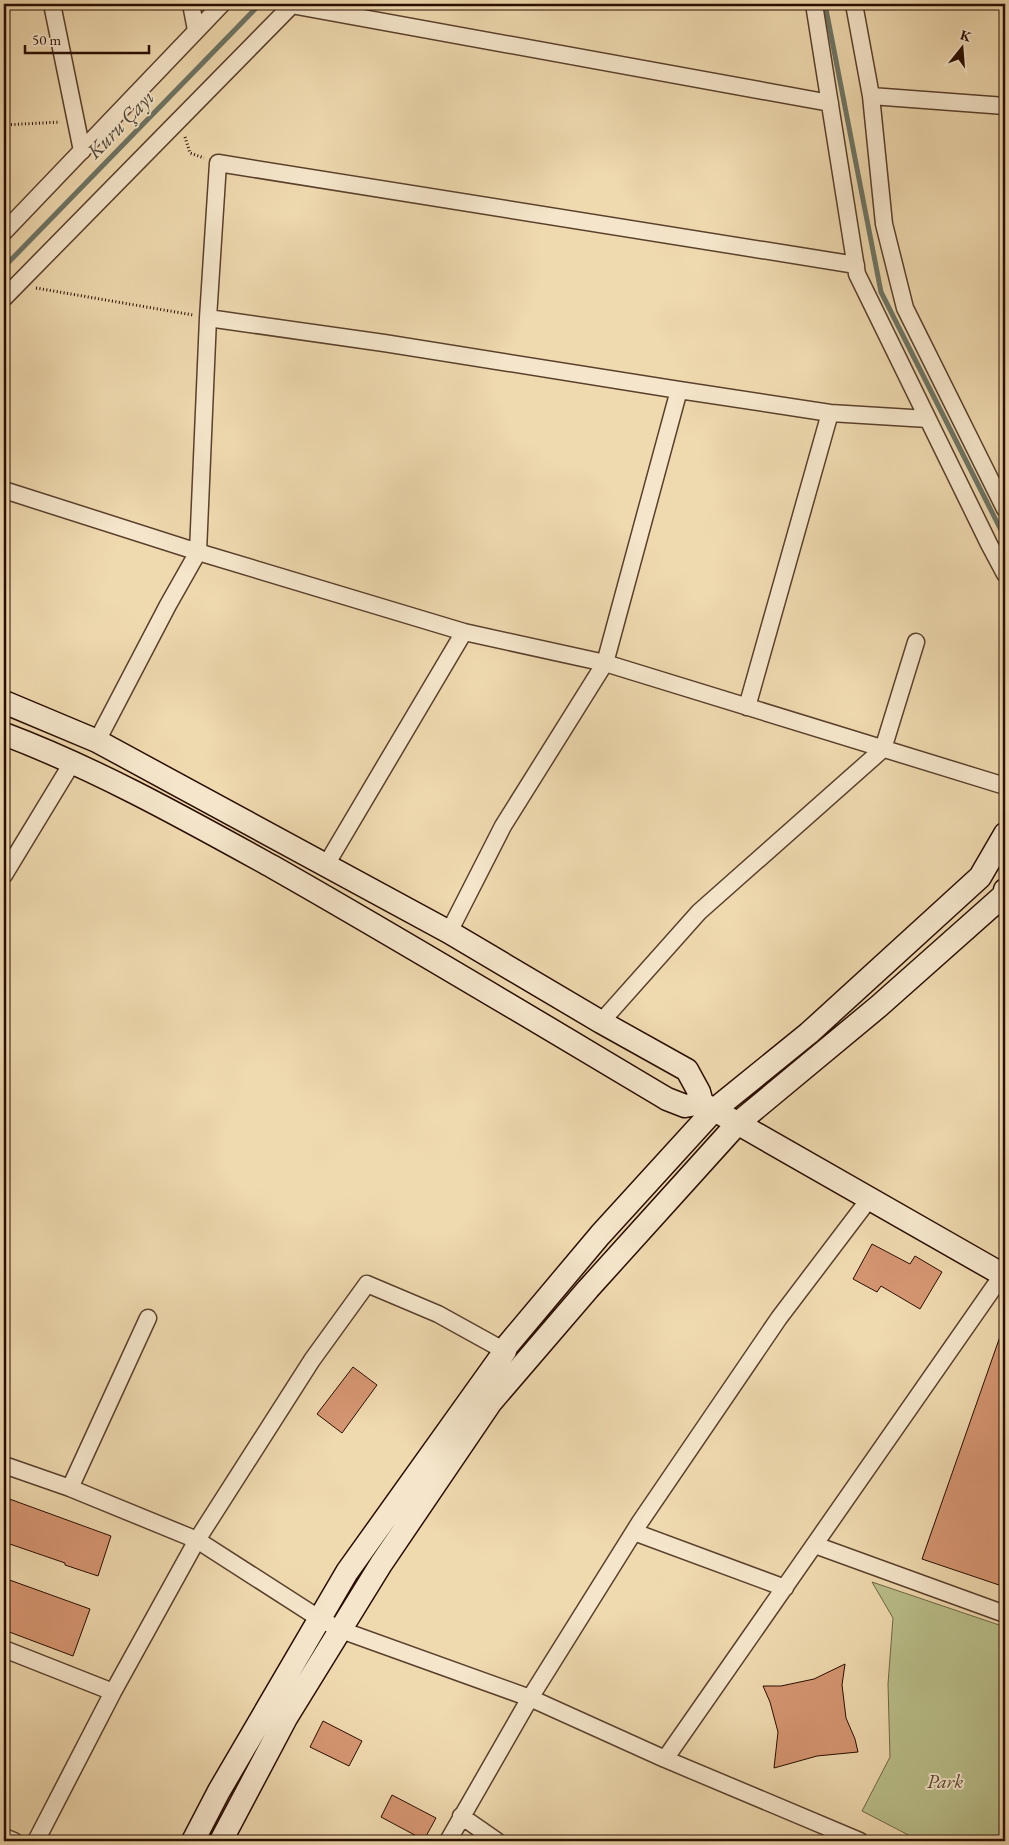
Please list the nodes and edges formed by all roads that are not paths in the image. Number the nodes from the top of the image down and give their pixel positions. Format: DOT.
graph roads {
  1 [pos="52,4"];
  2 [pos="191,4"];
  3 [pos="222,4"];
  4 [pos="814,4"];
  5 [pos="854,4"];
  6 [pos="292,5"];
  7 [pos="196,30"];
  8 [pos="871,96"];
  9 [pos="830,103"];
  10 [pos="1005,106"];
  11 [pos="82,151"];
  12 [pos="4,232"];
  13 [pos="856,265"];
  14 [pos="4,298"];
  15 [pos="208,318"];
  16 [pos="679,390"];
  17 [pos="830,413"];
  18 [pos="928,419"];
  19 [pos="4,490"];
  20 [pos="1005,509"];
  21 [pos="198,552"];
  22 [pos="1005,574"];
  23 [pos="464,632"];
  24 [pos="916,642"];
  25 [pos="605,663"];
  26 [pos="4,702"];
  27 [pos="747,707"];
  28 [pos="4,734"];
  29 [pos="98,741"];
  30 [pos="883,749"];
  31 [pos="72,763"];
  32 [pos="1005,786"];
  33 [pos="1005,834"];
  34 [pos="326,865"];
  35 [pos="4,874"];
  36 [pos="1005,890"];
  37 [pos="448,932"];
  38 [pos="601,1022"];
  39 [pos="708,1106"];
  40 [pos="738,1123"];
  41 [pos="870,1198"];
  42 [pos="1004,1275"];
  43 [pos="148,1318"];
  44 [pos="505,1351"];
  45 [pos="4,1465"];
  46 [pos="70,1488"];
  47 [pos="634,1532"];
  48 [pos="197,1540"];
  49 [pos="815,1545"];
  50 [pos="785,1588"];
  51 [pos="1005,1614"];
  52 [pos="320,1619"];
  53 [pos="340,1630"];
  54 [pos="4,1649"];
  55 [pos="113,1692"];
  56 [pos="530,1698"];
  57 [pos="665,1759"];
  58 [pos="461,1816"];
  59 [pos="4,1837"];
  60 [pos="14,1841"];
  61 [pos="36,1841"];
  62 [pos="193,1841"];
  63 [pos="221,1841"];
  64 [pos="448,1841"];
  65 [pos="497,1841"];
  66 [pos="860,1841"];
  1 -- 11 [label="street"];
  2 -- 7 [label="street"];
  3 -- 7 [label="street"];
  4 -- 9 [label="street"];
  5 -- 8 [label="street"];
  6 -- 9 [label="street"];
  6 -- 14 [label="street"];
  7 -- 11 [label="street"];
  8 -- 10 [label="street"];
  8 -- 20 [label="street"];
  9 -- 13 [label="street"];
  11 -- 12 [label="street"];
  13 -- 15 [label="street"];
  13 -- 18 [label="street"];
  15 -- 16 [label="street"];
  15 -- 21 [label="street"];
  16 -- 17 [label="street"];
  16 -- 25 [label="street"];
  17 -- 18 [label="street"];
  17 -- 27 [label="street"];
  18 -- 22 [label="street"];
  19 -- 21 [label="street"];
  21 -- 23 [label="street"];
  21 -- 29 [label="street"];
  23 -- 25 [label="street"];
  23 -- 34 [label="street"];
  24 -- 30 [label="street"];
  25 -- 27 [label="street"];
  25 -- 37 [label="street"];
  26 -- 29 [label="street"];
  27 -- 30 [label="street"];
  28 -- 31 [label="street"];
  29 -- 34 [label="street"];
  30 -- 32 [label="street"];
  30 -- 38 [label="street"];
  31 -- 35 [label="street"];
  31 -- 39 [label="street"];
  33 -- 39 [label="street"];
  34 -- 37 [label="street"];
  36 -- 40 [label="street"];
  37 -- 38 [label="street"];
  38 -- 39 [label="street"];
  39 -- 40 [label="street"];
  39 -- 44 [label="street"];
  40 -- 41 [label="street"];
  40 -- 53 [label="street"];
  41 -- 42 [label="street"];
  41 -- 47 [label="street"];
  42 -- 49 [label="street"];
  43 -- 46 [label="street"];
  44 -- 48 [label="street"];
  44 -- 52 [label="street"];
  45 -- 46 [label="street"];
  46 -- 48 [label="street"];
  47 -- 50 [label="street"];
  47 -- 56 [label="street"];
  48 -- 52 [label="street"];
  48 -- 55 [label="street"];
  49 -- 50 [label="street"];
  49 -- 51 [label="street"];
  50 -- 57 [label="street"];
  52 -- 53 [label="street"];
  52 -- 62 [label="street"];
  53 -- 56 [label="street"];
  53 -- 63 [label="street"];
  54 -- 55 [label="street"];
  55 -- 61 [label="street"];
  56 -- 57 [label="street"];
  56 -- 58 [label="street"];
  57 -- 66 [label="street"];
  58 -- 64 [label="street"];
  58 -- 65 [label="street"];
  59 -- 60 [label="street"];
}
